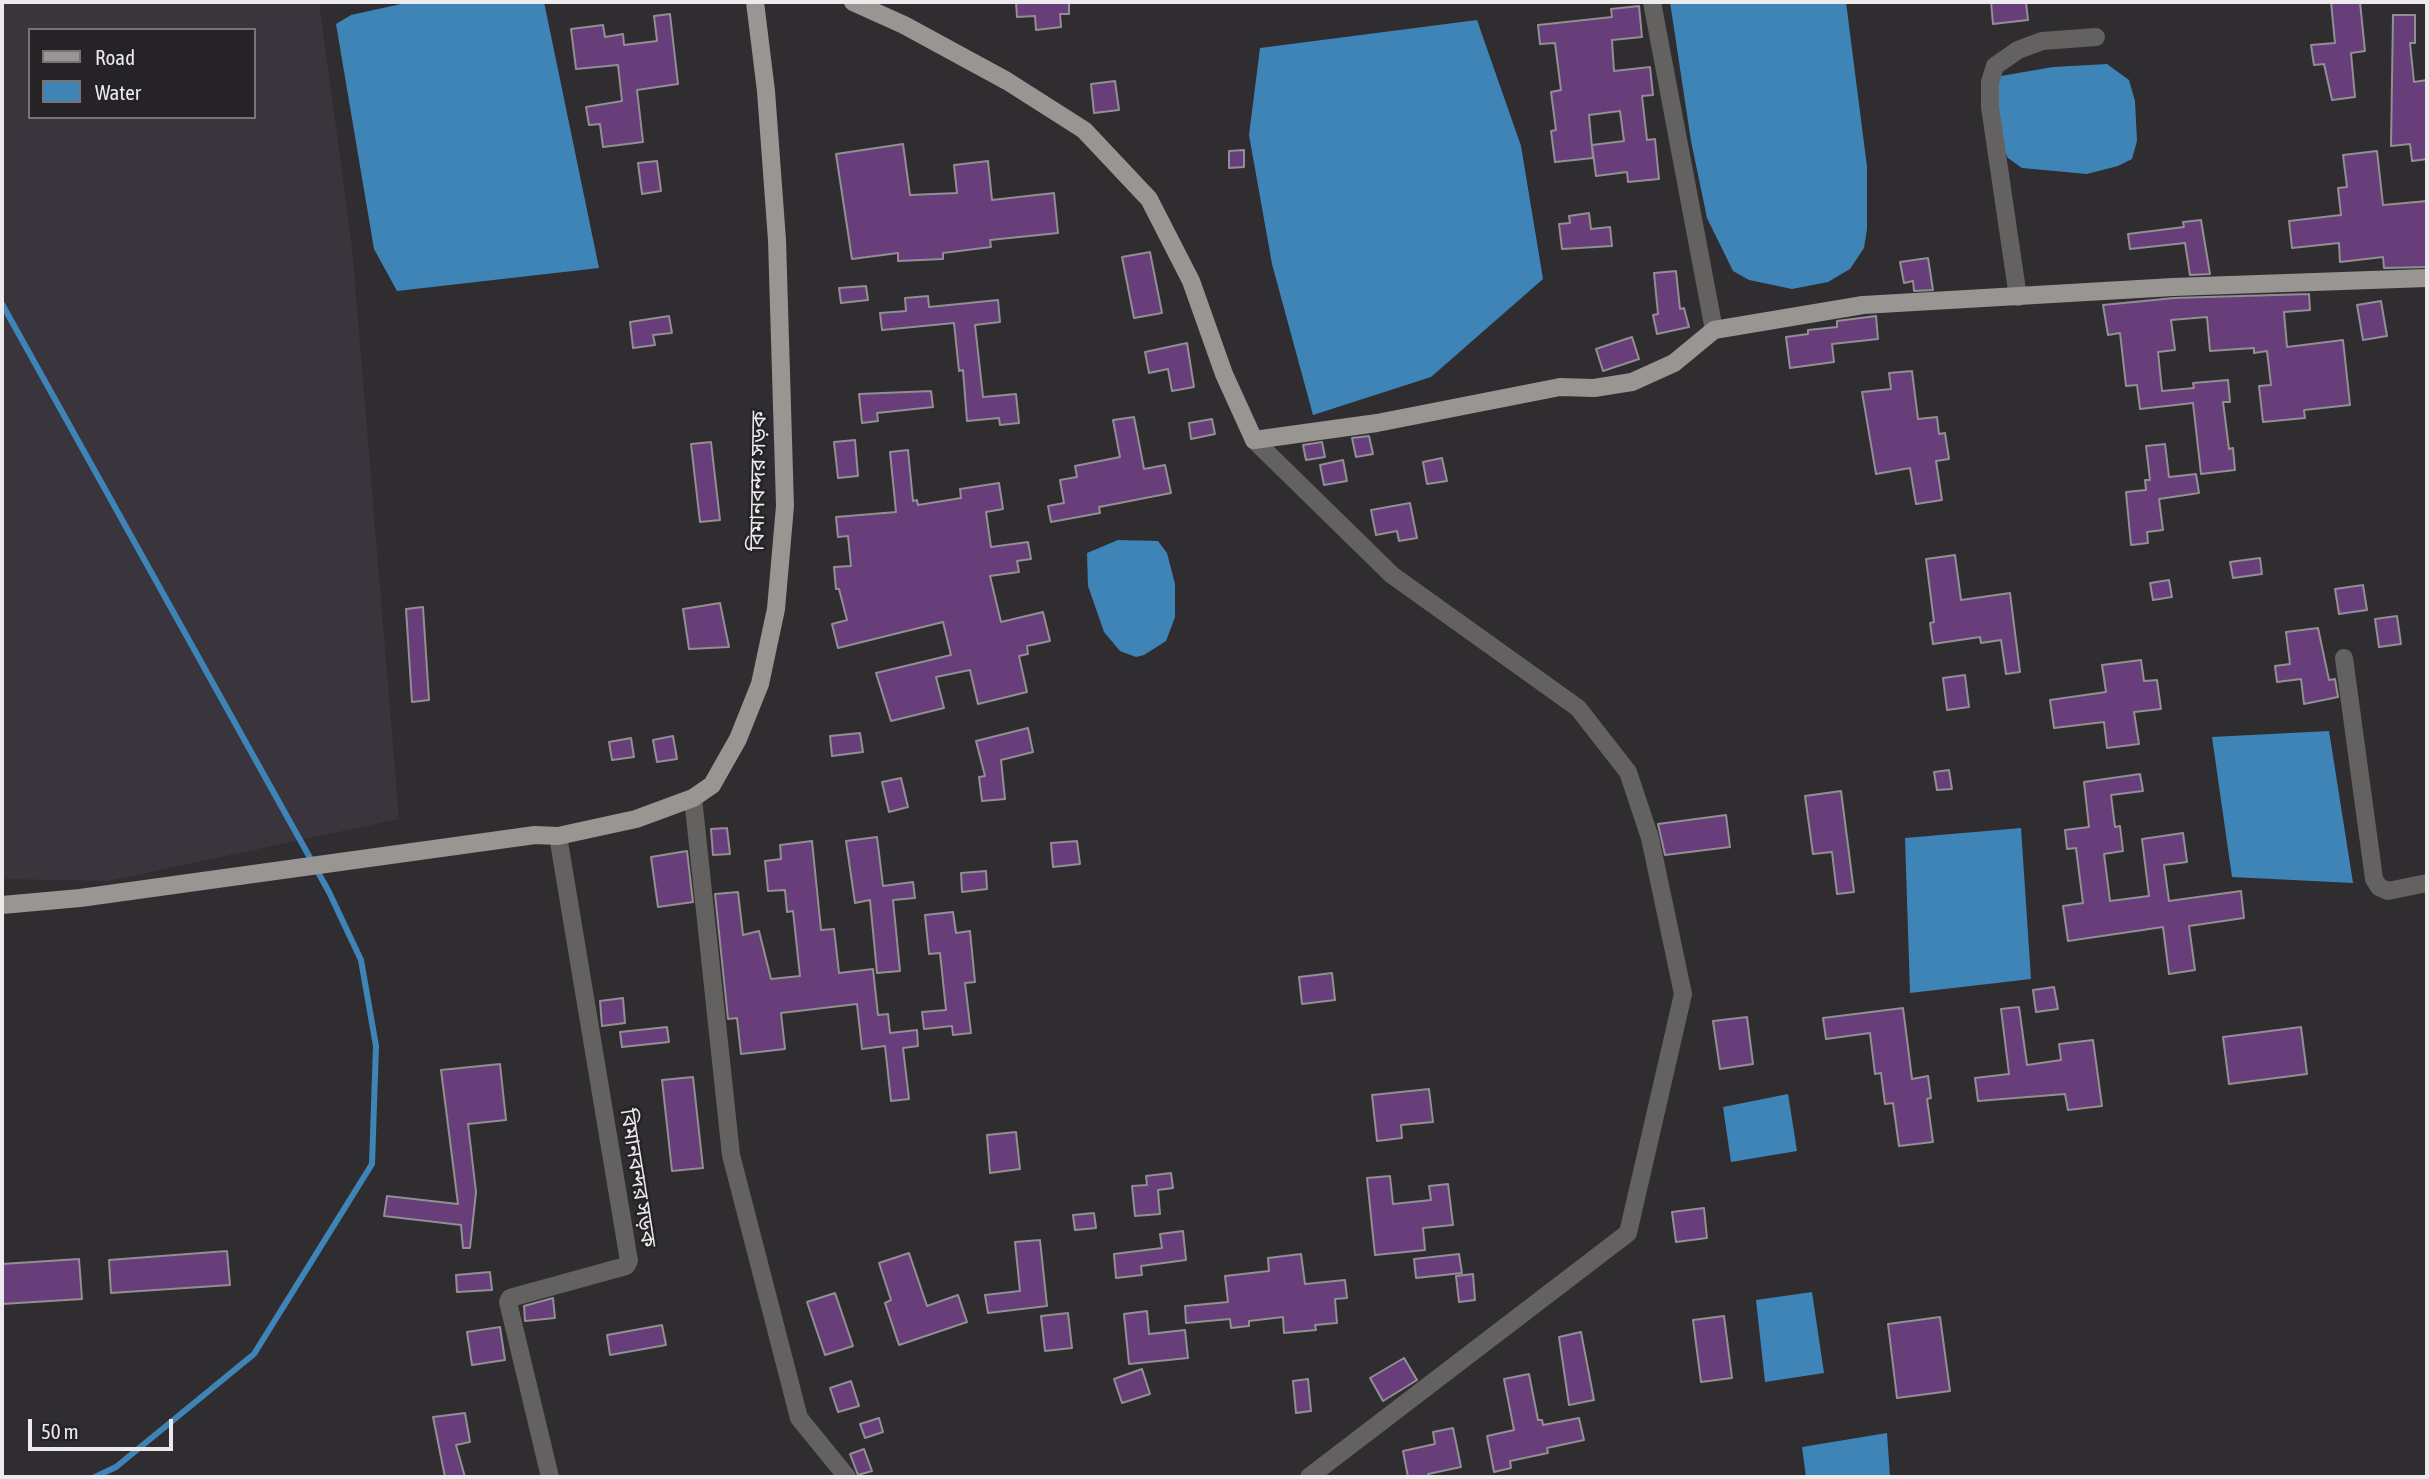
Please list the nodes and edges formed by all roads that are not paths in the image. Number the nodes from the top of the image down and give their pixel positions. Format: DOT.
graph roads {
  1 [pos="755,2"];
  2 [pos="853,2"];
  3 [pos="1652,2"];
  4 [pos="2096,37"];
  5 [pos="2427,278"];
  6 [pos="2018,297"];
  7 [pos="1714,330"];
  8 [pos="1254,440"];
  9 [pos="2344,658"];
  10 [pos="693,798"];
  11 [pos="558,836"];
  12 [pos="2427,883"];
  13 [pos="2,905"];
  14 [pos="550,1477"];
  15 [pos="847,1477"];
  16 [pos="1309,1477"];
  1 -- 10 [label="main road, বিমানবন্দর সড়ক"];
  2 -- 8 [label="main road"];
  3 -- 7 [label="street"];
  4 -- 6 [label="street"];
  5 -- 6 [label="main road"];
  6 -- 7 [label="main road"];
  7 -- 8 [label="main road"];
  8 -- 16 [label="street"];
  9 -- 12 [label="street"];
  10 -- 11 [label="main road, বিমানবন্দর সড়ক"];
  10 -- 15 [label="street"];
  11 -- 13 [label="main road, বিমানবন্দর সড়ক"];
  11 -- 14 [label="street, বিমানবন্দর সড়ক"];
}
